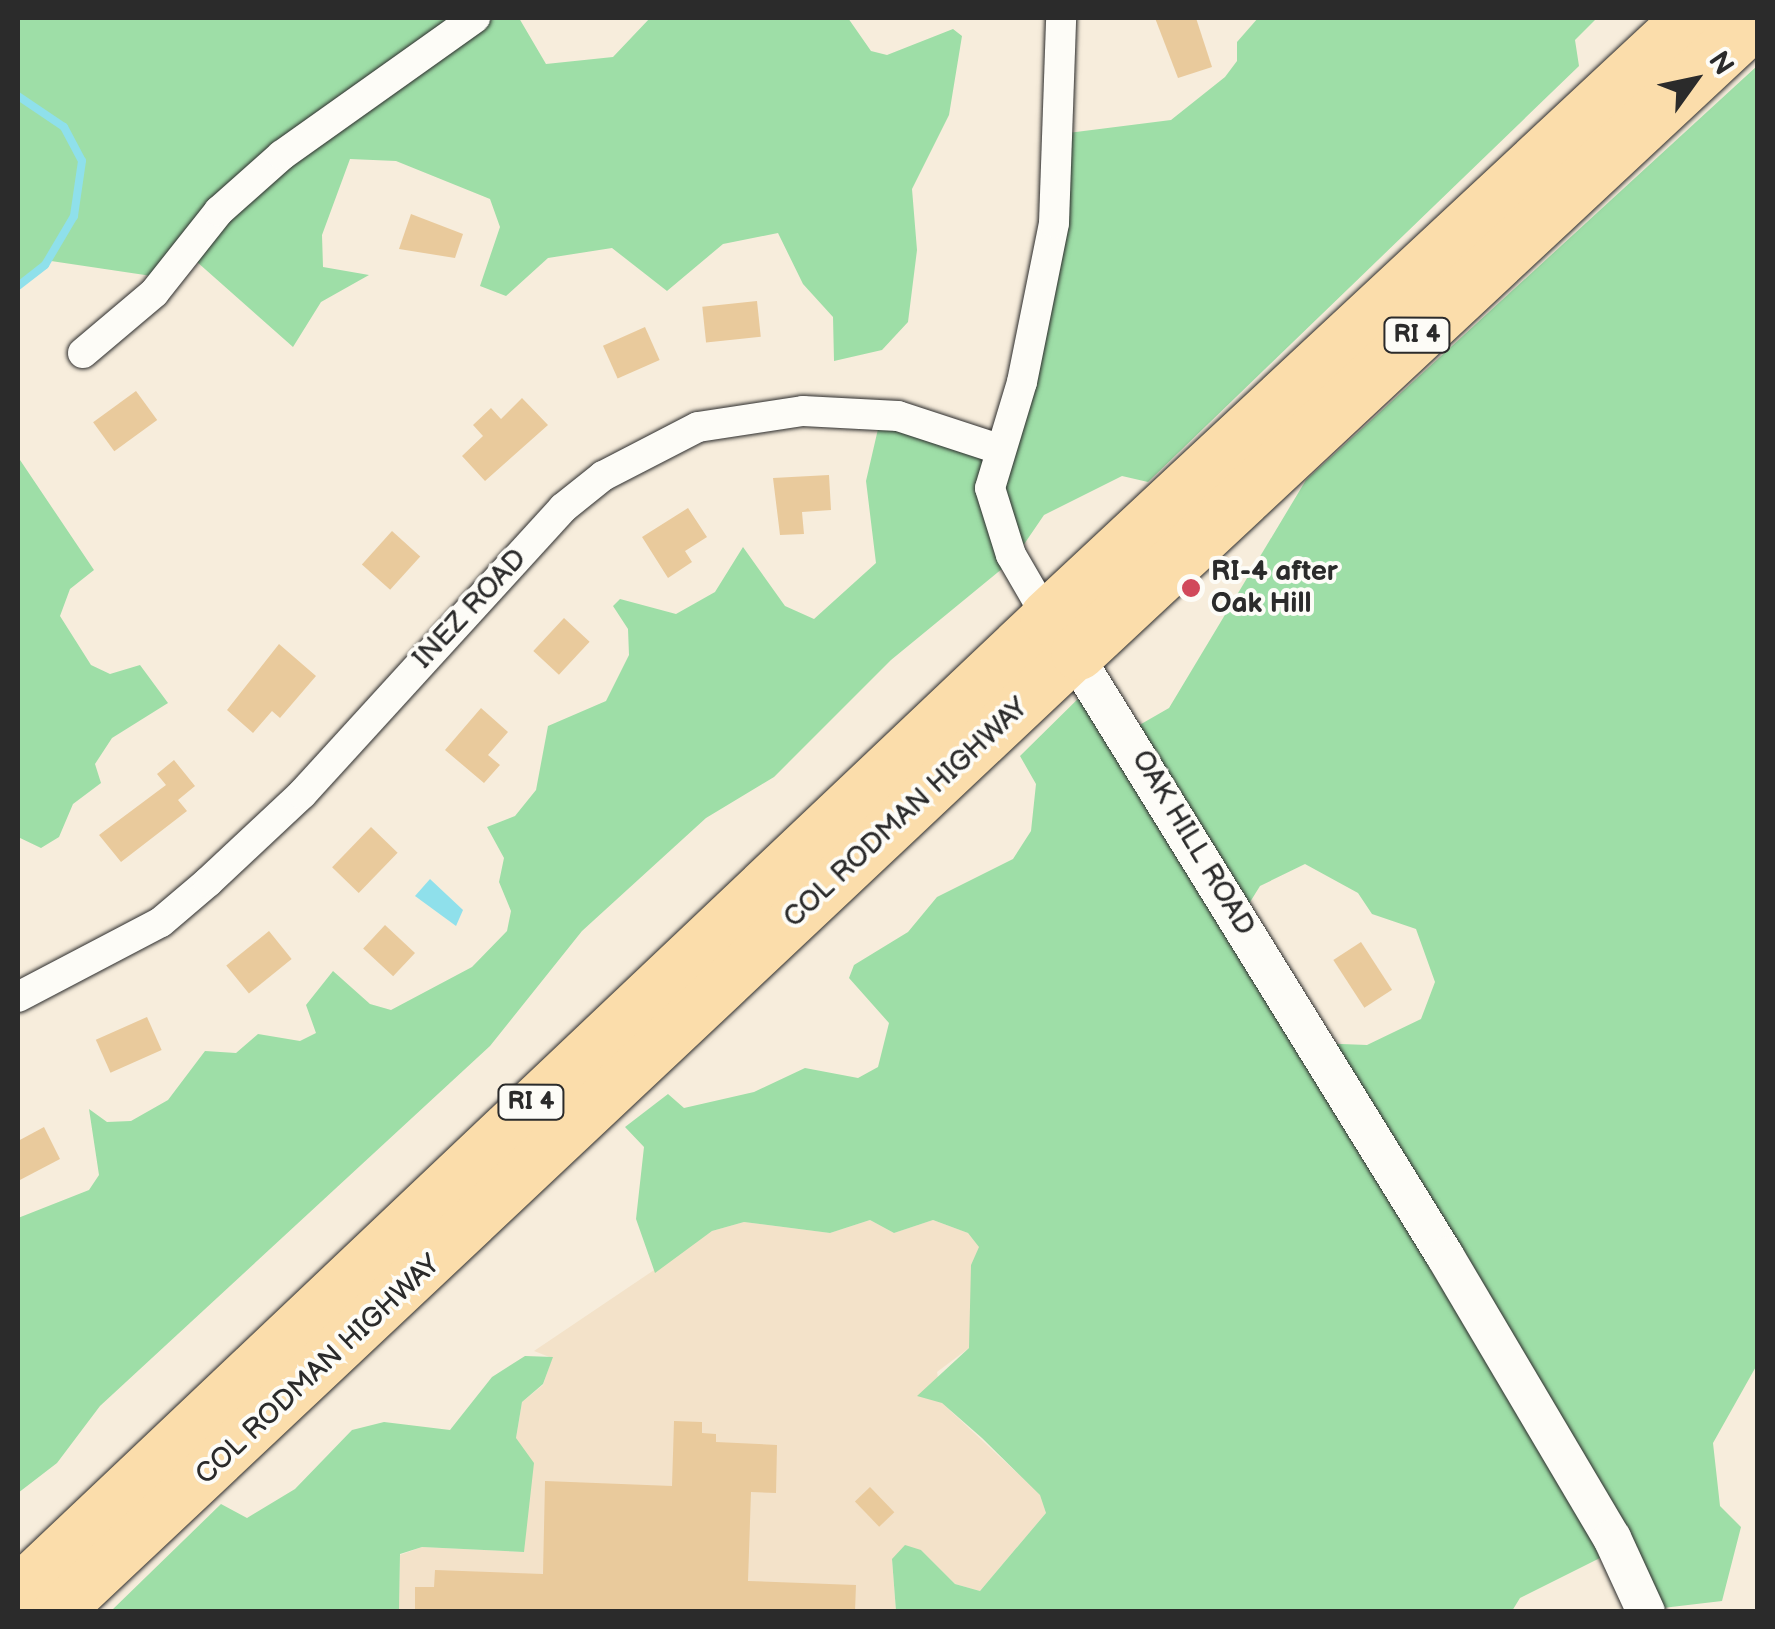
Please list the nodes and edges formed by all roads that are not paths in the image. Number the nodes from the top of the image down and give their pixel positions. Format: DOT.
graph roads {
  1 [pos="475,18"];
  2 [pos="1060,18"];
  3 [pos="1690,18"];
  4 [pos="1756,18"];
  5 [pos="83,353"];
  6 [pos="998,449"];
  7 [pos="1062,634"];
  8 [pos="18,997"];
  9 [pos="18,1590"];
  10 [pos="58,1612"];
  11 [pos="1646,1612"];
  1 -- 5 [label="street"];
  2 -- 6 [label="street, OAK HILL ROAD"];
  3 -- 7 [label="highway, COL RODMAN HIGHWAY / RI 4"];
  4 -- 7 [label="highway, COL RODMAN HIGHWAY / RI 4"];
  6 -- 7 [label="street, OAK HILL ROAD"];
  6 -- 8 [label="street, INEZ ROAD"];
  7 -- 9 [label="highway, COL RODMAN HIGHWAY / RI 4"];
  7 -- 10 [label="highway, COL RODMAN HIGHWAY / RI 4"];
  7 -- 11 [label="street, OAK HILL ROAD"];
}
